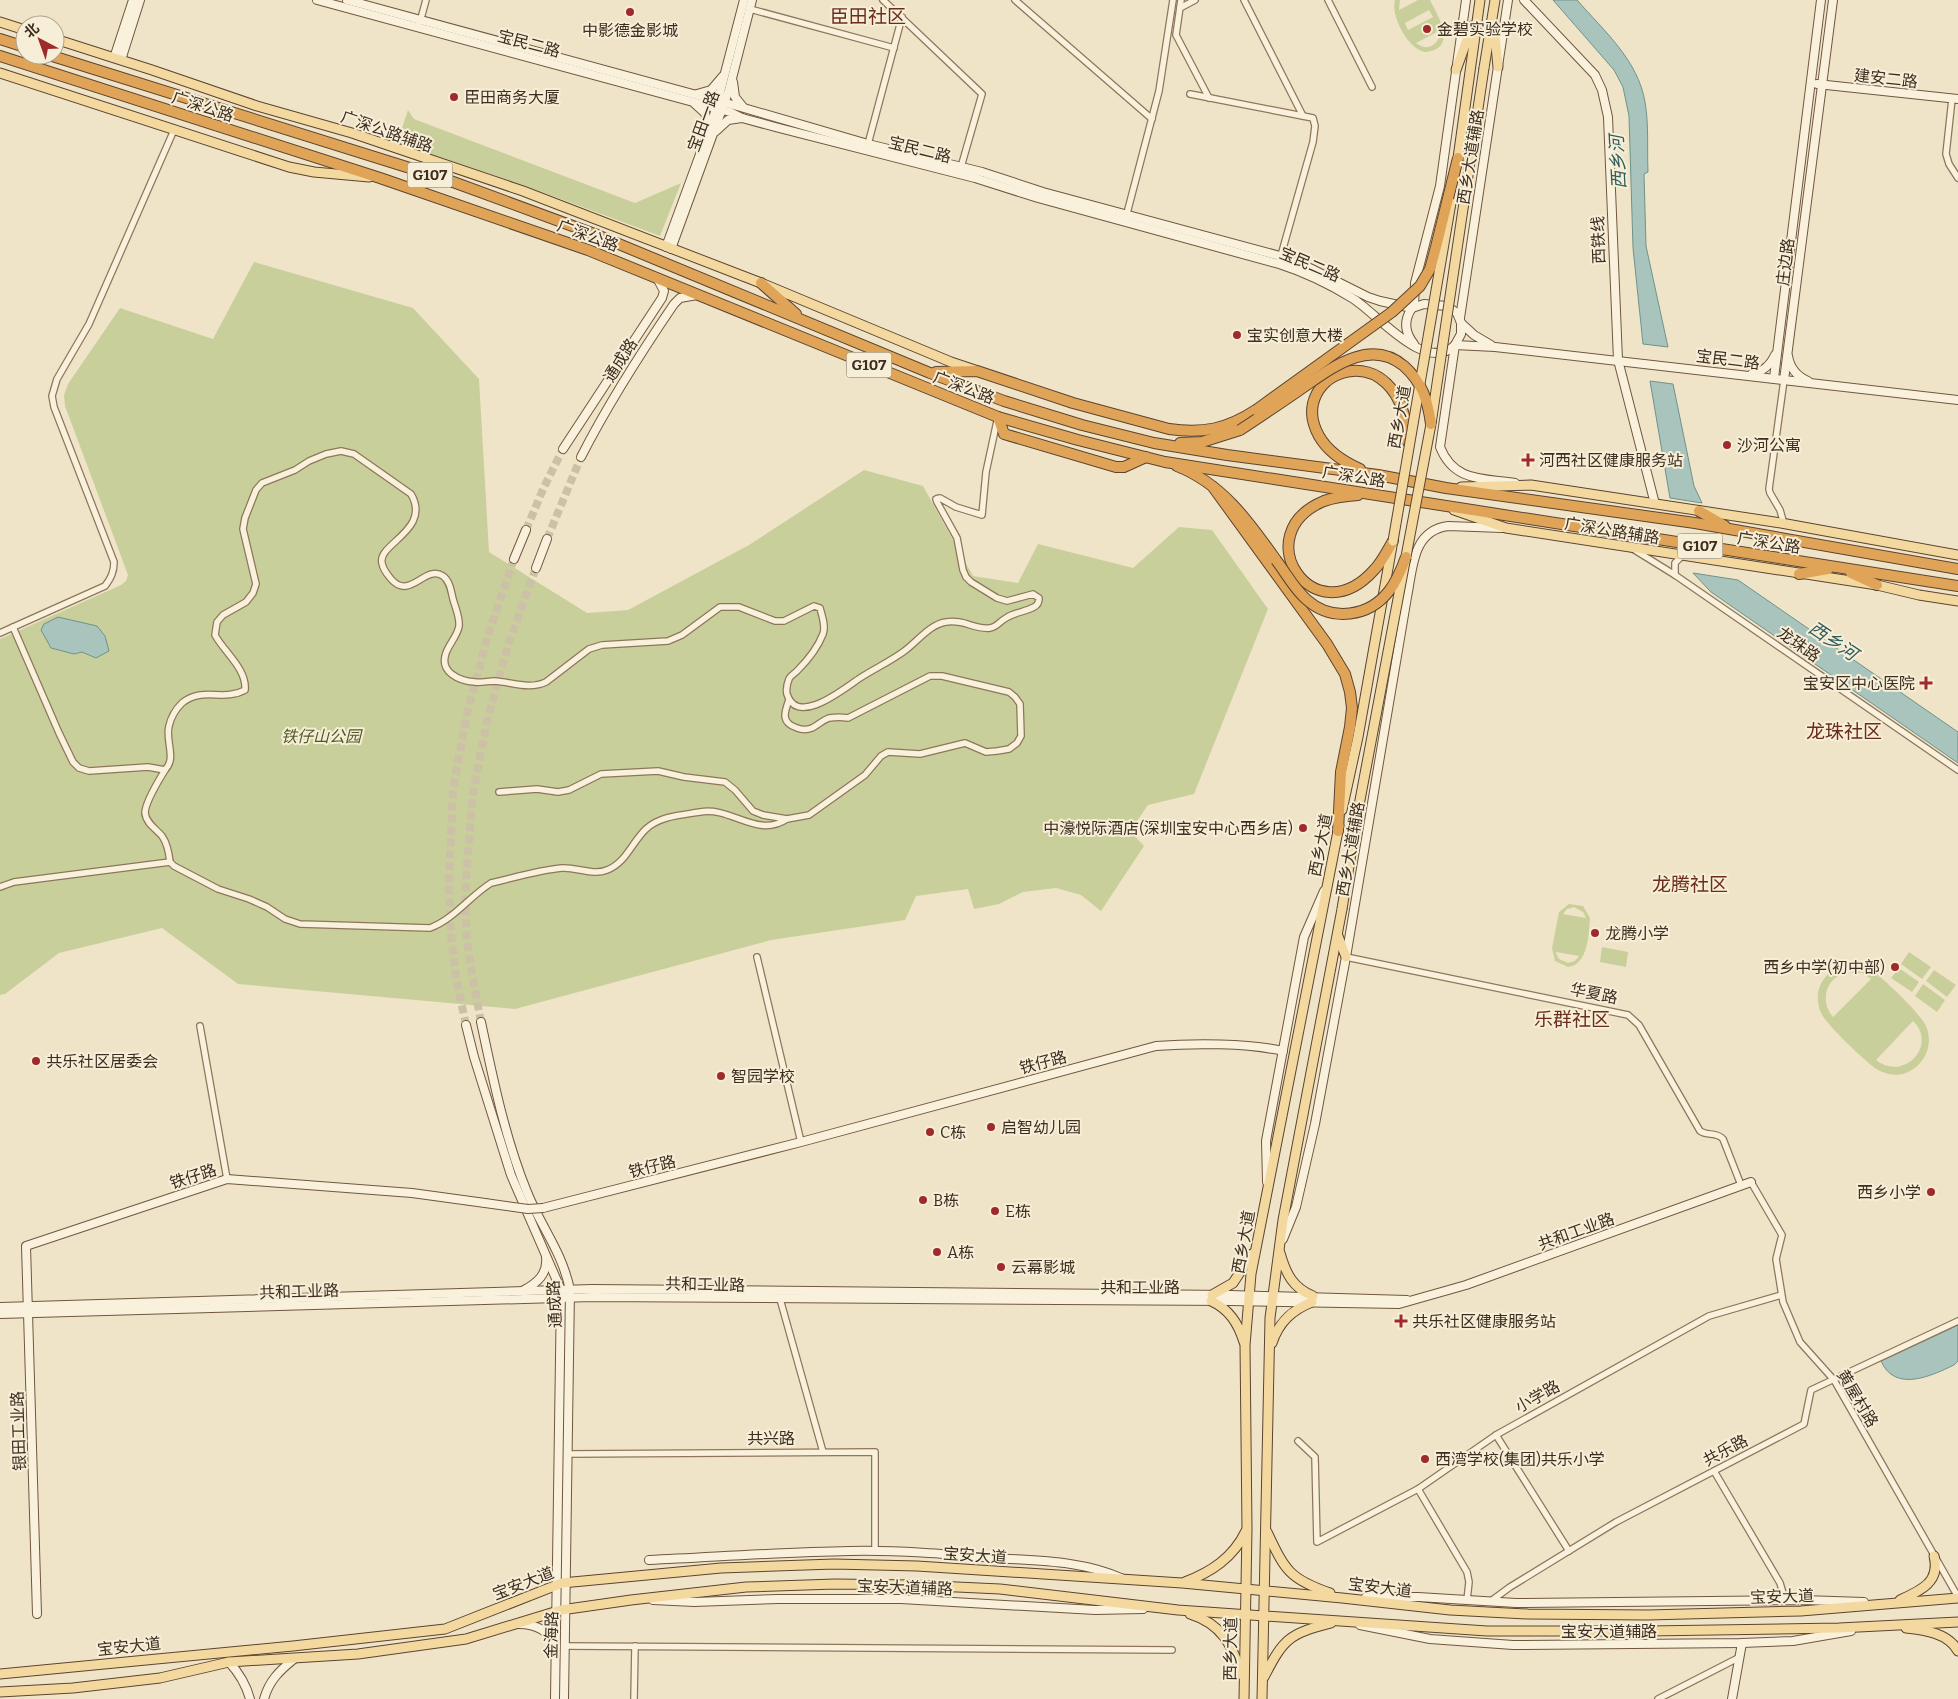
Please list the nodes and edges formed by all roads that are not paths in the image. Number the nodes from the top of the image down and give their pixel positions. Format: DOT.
graph roads {
  1 [pos="133,0"];
  2 [pos="140,0"];
  3 [pos="317,0"];
  4 [pos="347,0"];
  5 [pos="426,0"];
  6 [pos="744,0"];
  7 [pos="752,0"];
  8 [pos="883,0"];
  9 [pos="1015,0"];
  10 [pos="1173,0"];
  11 [pos="1181,0"];
  12 [pos="1195,0"];
  13 [pos="1244,0"];
  14 [pos="1328,0"];
  15 [pos="1466,0"];
  16 [pos="1494,0"];
  17 [pos="1508,0"];
  18 [pos="1524,0"];
  19 [pos="1821,0"];
  20 [pos="1833,0"];
  21 [pos="1479,3"];
  22 [pos="1180,8"];
  23 [pos="750,9"];
  24 [pos="1493,10"];
  25 [pos="902,17"];
  26 [pos="0,22"];
  27 [pos="419,24"];
  28 [pos="15,27"];
  29 [pos="0,39"];
  30 [pos="65,43"];
  31 [pos="15,44"];
  32 [pos="894,48"];
  33 [pos="0,56"];
  34 [pos="118,59"];
  35 [pos="65,60"];
  36 [pos="1498,67"];
  37 [pos="1456,70"];
  38 [pos="730,71"];
  39 [pos="0,73"];
  40 [pos="1810,84"];
  41 [pos="1822,85"];
  42 [pos="1372,86"];
  43 [pos="1190,94"];
  44 [pos="693,98"];
  45 [pos="1209,98"];
  46 [pos="1955,99"];
  47 [pos="720,106"];
  48 [pos="744,109"];
  49 [pos="1303,116"];
  50 [pos="742,118"];
  51 [pos="1152,119"];
  52 [pos="174,130"];
  53 [pos="712,131"];
  54 [pos="868,144"];
  55 [pos="1458,158"];
  56 [pos="961,167"];
  57 [pos="380,178"];
  58 [pos="1958,178"];
  59 [pos="1126,218"];
  60 [pos="668,248"];
  61 [pos="1279,260"];
  62 [pos="657,278"];
  63 [pos="1415,283"];
  64 [pos="761,284"];
  65 [pos="698,295"];
  66 [pos="1391,304"];
  67 [pos="1413,307"];
  68 [pos="802,320"];
  69 [pos="1460,320"];
  70 [pos="1456,345"];
  71 [pos="1495,347"];
  72 [pos="1418,348"];
  73 [pos="1777,349"];
  74 [pos="1787,351"];
  75 [pos="1618,360"];
  76 [pos="977,371"];
  77 [pos="930,373"];
  78 [pos="1744,374"];
  79 [pos="1774,378"];
  80 [pos="1784,380"];
  81 [pos="1814,383"];
  82 [pos="1958,400"];
  83 [pos="998,417"];
  84 [pos="1431,424"];
  85 [pos="1154,443"];
  86 [pos="563,449"];
  87 [pos="1409,450"];
  88 [pos="1146,457"];
  89 [pos="580,458"];
  90 [pos="1165,462"];
  91 [pos="1378,475"];
  92 [pos="1532,485"];
  93 [pos="1213,487"];
  94 [pos="1446,488"];
  95 [pos="1375,494"];
  96 [pos="1656,504"];
  97 [pos="1442,506"];
  98 [pos="1699,510"];
  99 [pos="1784,524"];
  100 [pos="1506,528"];
  101 [pos="1730,529"];
  102 [pos="526,530"];
  103 [pos="547,539"];
  104 [pos="1392,541"];
  105 [pos="1632,548"];
  106 [pos="1958,555"];
  107 [pos="1682,556"];
  108 [pos="1406,557"];
  109 [pos="514,559"];
  110 [pos="1837,567"];
  111 [pos="536,568"];
  112 [pos="1958,569"];
  113 [pos="1799,574"];
  114 [pos="1674,575"];
  115 [pos="1878,585"];
  116 [pos="1958,586"];
  117 [pos="1958,601"];
  118 [pos="13,627"];
  119 [pos="0,632"];
  120 [pos="789,700"];
  121 [pos="165,770"];
  122 [pos="1958,770"];
  123 [pos="499,792"];
  124 [pos="787,820"];
  125 [pos="1338,831"];
  126 [pos="170,862"];
  127 [pos="1330,878"];
  128 [pos="0,887"];
  129 [pos="1338,936"];
  130 [pos="757,957"];
  131 [pos="1346,957"];
  132 [pos="482,1022"];
  133 [pos="466,1025"];
  134 [pos="200,1026"];
  135 [pos="1283,1051"];
  136 [pos="801,1142"];
  137 [pos="227,1179"];
  138 [pos="1750,1182"];
  139 [pos="1741,1185"];
  140 [pos="1268,1191"];
  141 [pos="1257,1242"];
  142 [pos="26,1246"];
  143 [pos="1279,1248"];
  144 [pos="545,1252"];
  145 [pos="522,1291"];
  146 [pos="561,1294"];
  147 [pos="570,1294"];
  148 [pos="1782,1295"];
  149 [pos="780,1298"];
  150 [pos="1211,1298"];
  151 [pos="1249,1298"];
  152 [pos="1272,1299"];
  153 [pos="1313,1299"];
  154 [pos="0,1307"];
  155 [pos="28,1310"];
  156 [pos="0,1314"];
  157 [pos="1958,1321"];
  158 [pos="1245,1345"];
  159 [pos="1270,1350"];
  160 [pos="1834,1380"];
  161 [pos="1496,1435"];
  162 [pos="1298,1441"];
  163 [pos="823,1452"];
  164 [pos="567,1454"];
  165 [pos="1714,1471"];
  166 [pos="1418,1489"];
  167 [pos="1247,1529"];
  168 [pos="1266,1531"];
  169 [pos="875,1551"];
  170 [pos="1569,1551"];
  171 [pos="1934,1556"];
  172 [pos="649,1560"];
  173 [pos="561,1571"];
  174 [pos="1122,1579"];
  175 [pos="1182,1583"];
  176 [pos="561,1584"];
  177 [pos="1246,1590"];
  178 [pos="1265,1591"];
  179 [pos="1958,1597"];
  180 [pos="1342,1598"];
  181 [pos="631,1600"];
  182 [pos="1467,1600"];
  183 [pos="1785,1600"];
  184 [pos="1490,1602"];
  185 [pos="1890,1603"];
  186 [pos="561,1610"];
  187 [pos="1178,1610"];
  188 [pos="37,1614"];
  189 [pos="1245,1615"];
  190 [pos="1263,1616"];
  191 [pos="1339,1621"];
  192 [pos="1958,1622"];
  193 [pos="515,1624"];
  194 [pos="1881,1626"];
  195 [pos="1742,1643"];
  196 [pos="560,1646"];
  197 [pos="635,1646"];
  198 [pos="1172,1650"];
  199 [pos="1958,1651"];
  200 [pos="1740,1657"];
  201 [pos="294,1659"];
  202 [pos="229,1662"];
  203 [pos="0,1674"];
  204 [pos="1263,1680"];
  205 [pos="1244,1682"];
  206 [pos="0,1692"];
  207 [pos="250,1699"];
  208 [pos="263,1699"];
  209 [pos="555,1699"];
  210 [pos="564,1699"];
  211 [pos="634,1699"];
  212 [pos="1243,1699"];
  213 [pos="1264,1699"];
  214 [pos="1658,1699"];
  215 [pos="1732,1699"];
  1 -- 34 [label="street"];
  2 -- 34 [label="street"];
  3 -- 27 [label="street, 宝民二路"];
  4 -- 27 [label="street, 宝民二路"];
  5 -- 27 [label="street"];
  6 -- 38 [label="street, 宝田一路"];
  7 -- 23 [label="street, 宝田一路"];
  8 -- 25 [label="street"];
  9 -- 51 [label="street"];
  10 -- 51 [label="street"];
  11 -- 22 [label="street"];
  12 -- 22 [label="street"];
  13 -- 49 [label="street"];
  14 -- 42 [label="street"];
  15 -- 37 [label="street, 西乡大道辅路"];
  16 -- 24 [label="main road, 西乡大道"];
  17 -- 36 [label="street, 西乡大道辅路"];
  18 -- 75 [label="street, 西铁线"];
  19 -- 40 [label="street, 庄边路"];
  20 -- 41 [label="street, 庄边路"];
  21 -- 37 [label="main road"];
  21 -- 55 [label="main road, 西乡大道"];
  22 -- 45 [label="street"];
  23 -- 32 [label="street"];
  23 -- 38 [label="street, 宝田一路"];
  24 -- 36 [label="main road"];
  24 -- 84 [label="main road, 西乡大道, bridge"];
  25 -- 32 [label="street"];
  25 -- 56 [label="street"];
  26 -- 28 [label="main road"];
  27 -- 44 [label="street, 宝民二路"];
  29 -- 31 [label="highway"];
  30 -- 34 [label="main road, 广深公路辅路"];
  32 -- 54 [label="street"];
  33 -- 57 [label="highway, 广深公路 / G107"];
  34 -- 60 [label="main road, 广深公路辅路"];
  35 -- 68 [label="highway, 广深公路 / G107"];
  36 -- 69 [label="street, 西乡大道辅路"];
  37 -- 63 [label="street, 西乡大道辅路"];
  38 -- 44 [label="street"];
  38 -- 47 [label="street, 宝田一路"];
  38 -- 48 [label="street"];
  39 -- 52 [label="main road"];
  40 -- 41 [label="street, 建安二路"];
  40 -- 73 [label="street, 庄边路"];
  41 -- 46 [label="street, 建安二路"];
  41 -- 74 [label="street, 庄边路"];
  43 -- 45 [label="street"];
  44 -- 47 [label="street, 宝民二路"];
  44 -- 53 [label="street"];
  45 -- 49 [label="street"];
  46 -- 58 [label="street"];
  47 -- 48 [label="street, 宝民二路"];
  47 -- 50 [label="street, 宝民二路"];
  47 -- 53 [label="street, 宝田一路"];
  48 -- 54 [label="street, 宝民二路"];
  49 -- 61 [label="street"];
  50 -- 53 [label="street"];
  50 -- 59 [label="street, 宝民二路"];
  51 -- 59 [label="street"];
  52 -- 57 [label="main road"];
  52 -- 118 [label="street"];
  53 -- 60 [label="street, 宝田一路"];
  54 -- 56 [label="street, 宝民二路"];
  55 -- 76 [label="highway, bridge"];
  55 -- 87 [label="main road, 西乡大道, bridge"];
  56 -- 59 [label="street, 宝民二路"];
  57 -- 62 [label="highway, 广深公路 / G107"];
  59 -- 61 [label="street, 宝民二路"];
  60 -- 64 [label="main road, 广深公路辅路"];
  61 -- 66 [label="street, 宝民二路"];
  61 -- 72 [label="street, 宝民二路"];
  62 -- 65 [label="highway, 广深公路 / G107"];
  62 -- 86 [label="street, 通成路"];
  63 -- 66 [label="street"];
  63 -- 67 [label="street, 西乡大道辅路"];
  64 -- 68 [label="highway"];
  64 -- 76 [label="main road, 广深公路辅路"];
  65 -- 83 [label="highway, 广深公路 / G107"];
  65 -- 89 [label="street, 通成路"];
  66 -- 67 [label="street, 宝民二路"];
  67 -- 69 [label="street, 宝民二路"];
  67 -- 72 [label="street, 西乡大道辅路"];
  68 -- 77 [label="highway, 广深公路 / G107"];
  69 -- 70 [label="street, 西乡大道辅路"];
  69 -- 71 [label="street, 宝民二路"];
  70 -- 71 [label="street, 宝民二路"];
  70 -- 72 [label="street, 宝民二路"];
  70 -- 92 [label="street, 西乡大道辅路"];
  71 -- 75 [label="street, 宝民二路"];
  73 -- 78 [label="street"];
  73 -- 79 [label="street, 庄边路"];
  74 -- 80 [label="street, 庄边路"];
  74 -- 81 [label="street"];
  75 -- 78 [label="street, 宝民二路"];
  75 -- 96 [label="street, 西铁线"];
  76 -- 77 [label="highway"];
  77 -- 85 [label="highway, 广深公路 / G107"];
  78 -- 79 [label="street, 宝民二路"];
  79 -- 80 [label="street, 宝民二路"];
  80 -- 81 [label="street, 宝民二路"];
  80 -- 99 [label="street, 庄边路"];
  81 -- 82 [label="street, 宝民二路"];
  83 -- 88 [label="highway, 广深公路 / G107"];
  83 -- 88 [label="highway"];
  83 -- 120 [label="street"];
  84 -- 85 [label="highway, bridge"];
  84 -- 108 [label="main road, 西乡大道, bridge"];
  85 -- 91 [label="highway, 广深公路 / G107"];
  87 -- 91 [label="highway, bridge"];
  87 -- 104 [label="main road, 西乡大道, bridge"];
  88 -- 90 [label="highway, 广深公路 / G107"];
  90 -- 93 [label="highway"];
  90 -- 95 [label="highway, 广深公路 / G107"];
  91 -- 94 [label="highway, 广深公路 / G107"];
  92 -- 94 [label="main road, 广深公路辅路"];
  92 -- 96 [label="main road, 广深公路辅路"];
  93 -- 108 [label="highway, bridge"];
  93 -- 125 [label="highway"];
  94 -- 101 [label="highway, 广深公路 / G107"];
  95 -- 97 [label="highway, 广深公路 / G107"];
  95 -- 104 [label="highway"];
  96 -- 98 [label="main road, 广深公路辅路"];
  97 -- 100 [label="main road, 广深公路辅路"];
  97 -- 110 [label="highway, 广深公路 / G107"];
  98 -- 99 [label="main road, 广深公路辅路"];
  98 -- 101 [label="highway"];
  99 -- 106 [label="main road, 广深公路辅路"];
  100 -- 105 [label="main road, 广深公路辅路"];
  100 -- 131 [label="street, 西乡大道辅路"];
  101 -- 112 [label="highway, 广深公路 / G107"];
  102 -- 109 [label="street"];
  103 -- 111 [label="street"];
  104 -- 125 [label="main road, 西乡大道, bridge"];
  105 -- 107 [label="main road, 广深公路辅路"];
  105 -- 114 [label="street, 龙珠路"];
  107 -- 113 [label="main road, 广深公路辅路"];
  107 -- 114 [label="street"];
  108 -- 129 [label="main road, 西乡大道, bridge"];
  110 -- 113 [label="highway"];
  110 -- 115 [label="highway"];
  110 -- 116 [label="highway, 广深公路 / G107"];
  113 -- 115 [label="main road, 广深公路辅路"];
  114 -- 122 [label="street, 龙珠路"];
  115 -- 117 [label="main road, 广深公路辅路"];
  118 -- 119 [label="street"];
  118 -- 121 [label="street"];
  120 -- 121 [label="street"];
  120 -- 124 [label="street"];
  121 -- 126 [label="street"];
  123 -- 124 [label="street"];
  124 -- 126 [label="street"];
  125 -- 127 [label="main road, 西乡大道"];
  126 -- 128 [label="street"];
  127 -- 135 [label="street, 西乡大道辅路"];
  127 -- 140 [label="main road, 西乡大道"];
  129 -- 131 [label="main road"];
  129 -- 143 [label="main road, 西乡大道"];
  130 -- 136 [label="street"];
  131 -- 139 [label="street, 华夏路"];
  131 -- 143 [label="street, 西乡大道辅路"];
  132 -- 147 [label="street, 通成路"];
  133 -- 144 [label="street, 通成路"];
  134 -- 137 [label="street"];
  135 -- 136 [label="street, 铁仔路"];
  135 -- 140 [label="street, 西乡大道辅路"];
  136 -- 137 [label="street, 铁仔路, bridge"];
  137 -- 142 [label="street, 铁仔路"];
  138 -- 139 [label="street, 共和工业路"];
  138 -- 148 [label="street, 黄屋村路"];
  139 -- 153 [label="street, 共和工业路"];
  140 -- 141 [label="main road, 西乡大道"];
  141 -- 150 [label="main road"];
  141 -- 151 [label="main road, 西乡大道"];
  142 -- 155 [label="street, 银田工业路"];
  143 -- 152 [label="main road, 西乡大道"];
  143 -- 153 [label="main road"];
  144 -- 145 [label="street"];
  144 -- 146 [label="street, 通成路"];
  145 -- 146 [label="street, 共和工业路"];
  145 -- 155 [label="street, 共和工业路"];
  146 -- 147 [label="street, 共和工业路"];
  146 -- 155 [label="street, 共和工业路"];
  146 -- 173 [label="street, 通成路"];
  147 -- 149 [label="street, 共和工业路"];
  147 -- 150 [label="street, 共和工业路"];
  147 -- 164 [label="street, 通成路"];
  148 -- 160 [label="street, 黄屋村路"];
  148 -- 161 [label="street, 小学路"];
  149 -- 150 [label="street, 共和工业路"];
  149 -- 163 [label="street"];
  150 -- 151 [label="street, 共和工业路"];
  150 -- 158 [label="main road"];
  151 -- 152 [label="street, 共和工业路"];
  151 -- 158 [label="main road, 西乡大道"];
  152 -- 153 [label="street, 共和工业路"];
  152 -- 159 [label="main road, 西乡大道"];
  153 -- 159 [label="main road"];
  154 -- 155 [label="street, 共和工业路"];
  155 -- 156 [label="street, 共和工业路"];
  155 -- 188 [label="street, 银田工业路"];
  157 -- 160 [label="street, 共乐路"];
  158 -- 167 [label="main road, 西乡大道"];
  159 -- 168 [label="main road, 西乡大道"];
  160 -- 165 [label="street, 共乐路"];
  160 -- 171 [label="street, 黄屋村路"];
  161 -- 166 [label="street, 小学路"];
  161 -- 170 [label="street"];
  162 -- 166 [label="street, 小学路"];
  163 -- 164 [label="street, 共兴路"];
  163 -- 169 [label="street, 共兴路"];
  164 -- 173 [label="street, 通成路"];
  165 -- 170 [label="street, 共乐路"];
  165 -- 183 [label="street"];
  166 -- 182 [label="street"];
  167 -- 175 [label="main road"];
  167 -- 177 [label="main road, 西乡大道"];
  168 -- 178 [label="main road, 西乡大道"];
  168 -- 180 [label="main road"];
  169 -- 172 [label="street, 宝安大道辅路"];
  169 -- 174 [label="street, 宝安大道辅路"];
  170 -- 184 [label="street, 共乐路"];
  171 -- 179 [label="street, 黄屋村路"];
  171 -- 185 [label="main road"];
  173 -- 176 [label="street, 金海路"];
  174 -- 175 [label="main road, 宝安大道"];
  174 -- 176 [label="main road, 宝安大道"];
  175 -- 177 [label="main road, 宝安大道"];
  176 -- 186 [label="street, 金海路"];
  176 -- 203 [label="main road, 宝安大道"];
  177 -- 178 [label="main road, 宝安大道"];
  177 -- 189 [label="main road, 西乡大道"];
  178 -- 180 [label="main road, 宝安大道"];
  178 -- 190 [label="main road, 西乡大道"];
  179 -- 185 [label="main road, 宝安大道"];
  180 -- 182 [label="street, 宝安大道辅路"];
  180 -- 185 [label="main road, 宝安大道"];
  181 -- 186 [label="main road, 宝安大道"];
  181 -- 187 [label="street, 宝安大道辅路"];
  181 -- 187 [label="main road, 宝安大道"];
  182 -- 184 [label="street, 宝安大道辅路"];
  183 -- 184 [label="street, 宝安大道辅路"];
  183 -- 185 [label="street, 宝安大道辅路"];
  186 -- 193 [label="main road, 宝安大道"];
  186 -- 196 [label="street, 金海路"];
  187 -- 189 [label="main road, 宝安大道"];
  187 -- 205 [label="main road"];
  189 -- 190 [label="main road, 宝安大道"];
  189 -- 205 [label="main road, 西乡大道"];
  190 -- 191 [label="main road, 宝安大道"];
  190 -- 204 [label="main road, 西乡大道"];
  191 -- 194 [label="main road, 宝安大道"];
  191 -- 195 [label="street, 宝安大道辅路"];
  191 -- 204 [label="main road"];
  192 -- 194 [label="main road, 宝安大道"];
  193 -- 196 [label="street"];
  193 -- 201 [label="main road, 宝安大道"];
  194 -- 195 [label="street, 宝安大道辅路"];
  194 -- 199 [label="main road"];
  195 -- 200 [label="street"];
  196 -- 197 [label="street"];
  196 -- 209 [label="street, 金海路"];
  196 -- 210 [label="street, 金海路"];
  197 -- 198 [label="street"];
  197 -- 211 [label="street"];
  200 -- 214 [label="street"];
  200 -- 215 [label="street"];
  201 -- 202 [label="main road, 宝安大道"];
  201 -- 208 [label="street"];
  202 -- 206 [label="main road, 宝安大道"];
  202 -- 207 [label="street"];
  204 -- 213 [label="main road, 西乡大道"];
  205 -- 212 [label="main road, 西乡大道"];
  207 -- 208 [label="street"];
}
